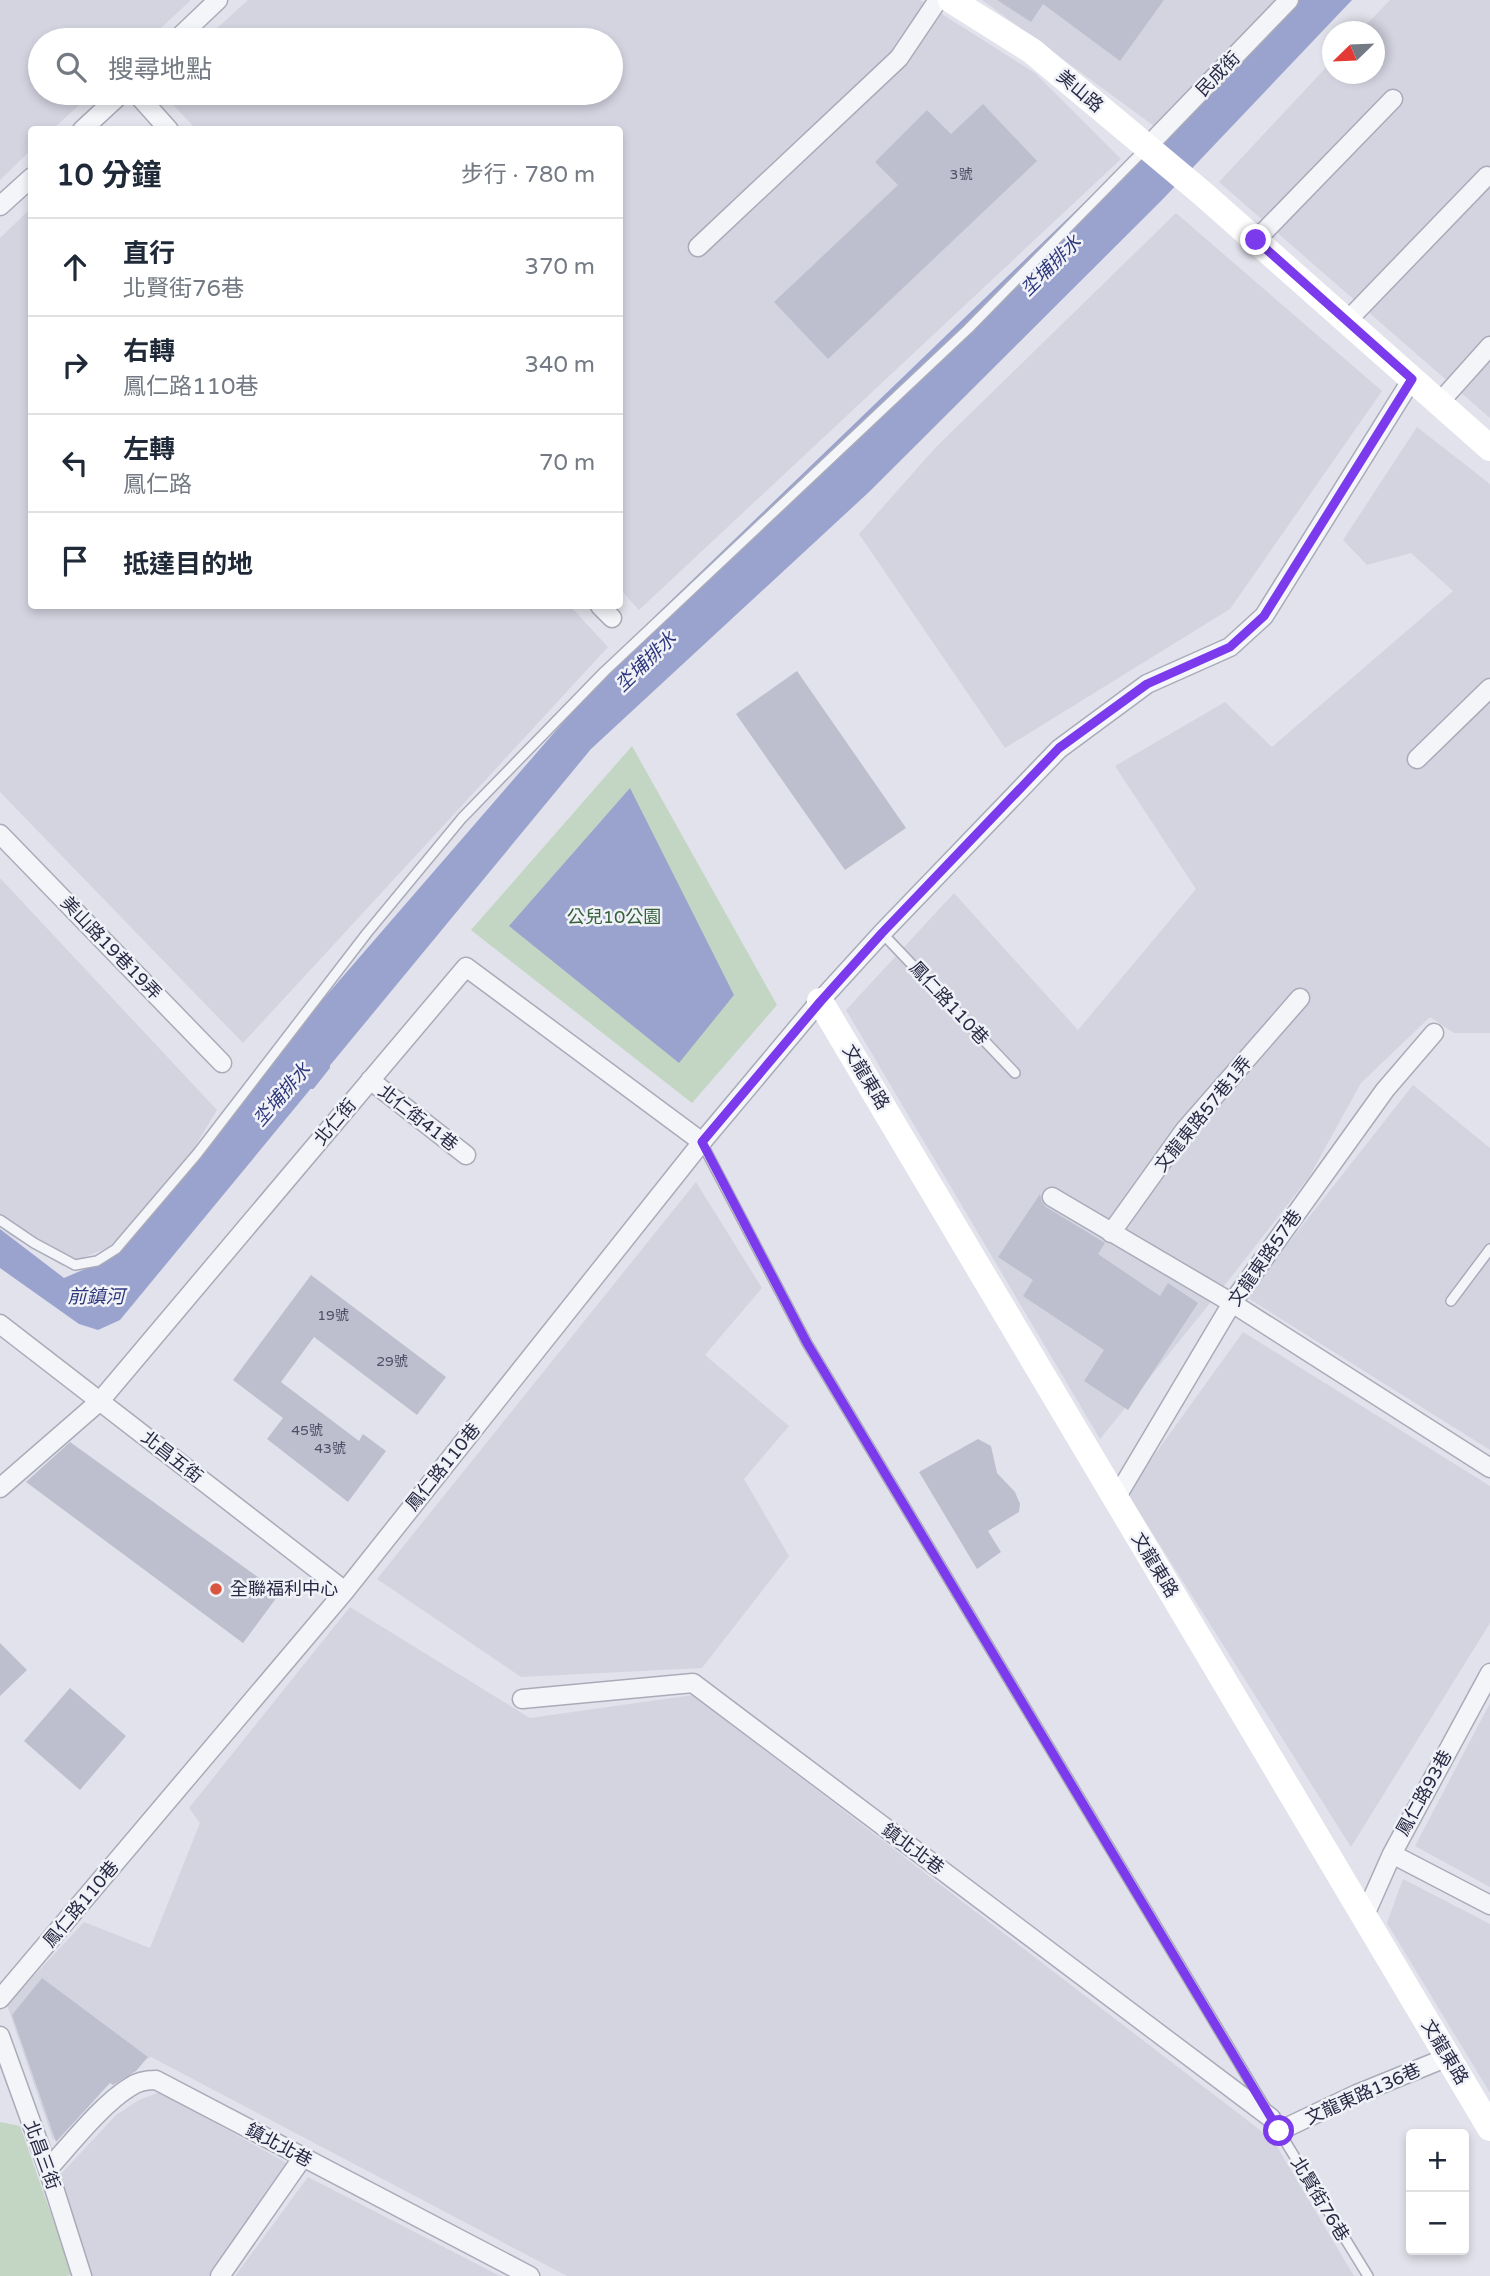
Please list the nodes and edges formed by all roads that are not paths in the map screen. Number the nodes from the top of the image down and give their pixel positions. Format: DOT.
graph roads {
  1 [pos="218,0"];
  2 [pos="938,0"];
  3 [pos="951,0"];
  4 [pos="1289,0"];
  5 [pos="189,28"];
  6 [pos="1393,99"];
  7 [pos="109,105"];
  8 [pos="146,105"];
  9 [pos="86,126"];
  10 [pos="165,126"];
  11 [pos="1152,150"];
  12 [pos="1487,176"];
  13 [pos="28,181"];
  14 [pos="0,206"];
  15 [pos="1256,240"];
  16 [pos="698,247"];
  17 [pos="1347,321"];
  18 [pos="1490,346"];
  19 [pos="1412,379"];
  20 [pos="1439,403"];
  21 [pos="1490,448"];
  22 [pos="1490,688"];
  23 [pos="1417,759"];
  24 [pos="0,834"];
  25 [pos="882,933"];
  26 [pos="1300,998"];
  27 [pos="820,1002"];
  28 [pos="1434,1033"];
  29 [pos="222,1063"];
  30 [pos="1015,1073"];
  31 [pos="370,1080"];
  32 [pos="702,1142"];
  33 [pos="466,1155"];
  34 [pos="1052,1197"];
  35 [pos="0,1220"];
  36 [pos="1111,1233"];
  37 [pos="1490,1249"];
  38 [pos="1451,1301"];
  39 [pos="1231,1303"];
  40 [pos="0,1324"];
  41 [pos="100,1401"];
  42 [pos="1490,1468"];
  43 [pos="0,1488"];
  44 [pos="1116,1498"];
  45 [pos="345,1591"];
  46 [pos="1490,1673"];
  47 [pos="522,1699"];
  48 [pos="1392,1854"];
  49 [pos="1490,1905"];
  50 [pos="1364,1916"];
  51 [pos="0,1999"];
  52 [pos="0,2036"];
  53 [pos="1448,2057"];
  54 [pos="6,2078"];
  55 [pos="1275,2124"];
  56 [pos="1490,2128"];
  57 [pos="303,2157"];
  58 [pos="48,2169"];
  59 [pos="82,2276"];
  60 [pos="220,2276"];
  61 [pos="530,2276"];
  62 [pos="1368,2276"];
  1 -- 5 [label="street"];
  2 -- 16 [label="street"];
  3 -- 11 [label="street, 美山路"];
  4 -- 11 [label="street, 民成街"];
  6 -- 15 [label="street"];
  7 -- 9 [label="street"];
  8 -- 10 [label="street"];
  11 -- 15 [label="street, 美山路"];
  11 -- 35 [label="lane"];
  12 -- 17 [label="street"];
  13 -- 14 [label="street"];
  15 -- 17 [label="street, 美山路"];
  17 -- 19 [label="street, 美山路"];
  18 -- 20 [label="street"];
  19 -- 20 [label="street, 美山路"];
  19 -- 25 [label="street, 鳳仁路110巷"];
  20 -- 21 [label="street, 美山路"];
  22 -- 23 [label="street"];
  24 -- 29 [label="street, 美山路19巷19弄"];
  25 -- 27 [label="street, 鳳仁路110巷"];
  25 -- 30 [label="lane, 鳳仁路110巷"];
  26 -- 36 [label="street, 文龍東路57巷1弄"];
  27 -- 32 [label="street, 鳳仁路110巷"];
  27 -- 44 [label="street, 文龍東路"];
  28 -- 39 [label="street, 文龍東路57巷"];
  31 -- 32 [label="street, 北仁街"];
  31 -- 33 [label="street, 北仁街41巷"];
  31 -- 41 [label="street, 北仁街"];
  32 -- 45 [label="street, 鳳仁路110巷"];
  32 -- 55 [label="lane, 北賢街76巷"];
  34 -- 36 [label="street"];
  36 -- 39 [label="street"];
  37 -- 38 [label="lane"];
  39 -- 42 [label="street"];
  39 -- 44 [label="street, 文龍東路57巷"];
  40 -- 41 [label="street, 北昌五街"];
  41 -- 43 [label="street, 北仁街"];
  41 -- 45 [label="street, 北昌五街"];
  44 -- 50 [label="street, 文龍東路"];
  45 -- 51 [label="street, 鳳仁路110巷"];
  46 -- 48 [label="street, 鳳仁路93巷"];
  47 -- 55 [label="street, 鎮北北巷"];
  48 -- 49 [label="street"];
  48 -- 50 [label="street, 鳳仁路93巷"];
  50 -- 53 [label="street, 文龍東路"];
  52 -- 54 [label="street, 北昌三街"];
  53 -- 55 [label="street, 文龍東路136巷"];
  53 -- 56 [label="street, 文龍東路"];
  54 -- 58 [label="street, 北昌三街"];
  55 -- 62 [label="lane, 北賢街76巷"];
  57 -- 58 [label="street, 鎮北北巷"];
  57 -- 60 [label="street"];
  57 -- 61 [label="street, 鎮北北巷"];
  58 -- 59 [label="street, 北昌三街"];
}
